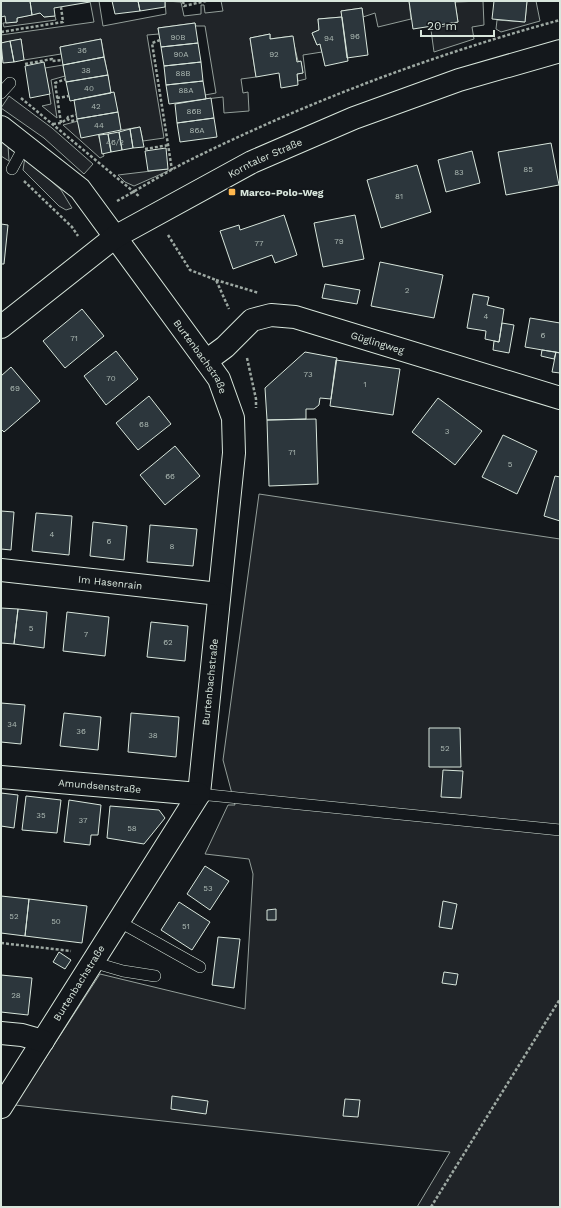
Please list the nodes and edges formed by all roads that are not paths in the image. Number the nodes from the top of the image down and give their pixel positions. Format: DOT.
graph roads {
  1 [pos="560,51"];
  2 [pos="1,127"];
  3 [pos="25,145"];
  4 [pos="12,170"];
  5 [pos="116,237"];
  6 [pos="1,326"];
  7 [pos="206,360"];
  8 [pos="560,398"];
  9 [pos="1,570"];
  10 [pos="219,594"];
  11 [pos="1,777"];
  12 [pos="199,794"];
  13 [pos="560,830"];
  14 [pos="118,921"];
  15 [pos="92,962"];
  16 [pos="200,967"];
  17 [pos="155,976"];
  18 [pos="1,1033"];
  19 [pos="43,1041"];
  20 [pos="1,1107"];
  1 -- 5 [label="street, Korntaler Straße"];
  2 -- 3 [label="street"];
  3 -- 4 [label="lane"];
  3 -- 5 [label="street"];
  5 -- 6 [label="street, Korntaler Straße"];
  5 -- 7 [label="street, Burtenbachstraße"];
  7 -- 8 [label="street, Güglingweg"];
  7 -- 10 [label="street, Burtenbachstraße"];
  9 -- 10 [label="street, Im Hasenrain"];
  10 -- 12 [label="street, Burtenbachstraße"];
  11 -- 12 [label="street, Amundsenstraße"];
  12 -- 13 [label="lane"];
  12 -- 14 [label="street, Burtenbachstraße"];
  14 -- 15 [label="street, Burtenbachstraße"];
  14 -- 16 [label="lane"];
  15 -- 17 [label="lane"];
  15 -- 19 [label="street, Burtenbachstraße"];
  18 -- 19 [label="street"];
  19 -- 20 [label="street, Burtenbachstraße"];
}
